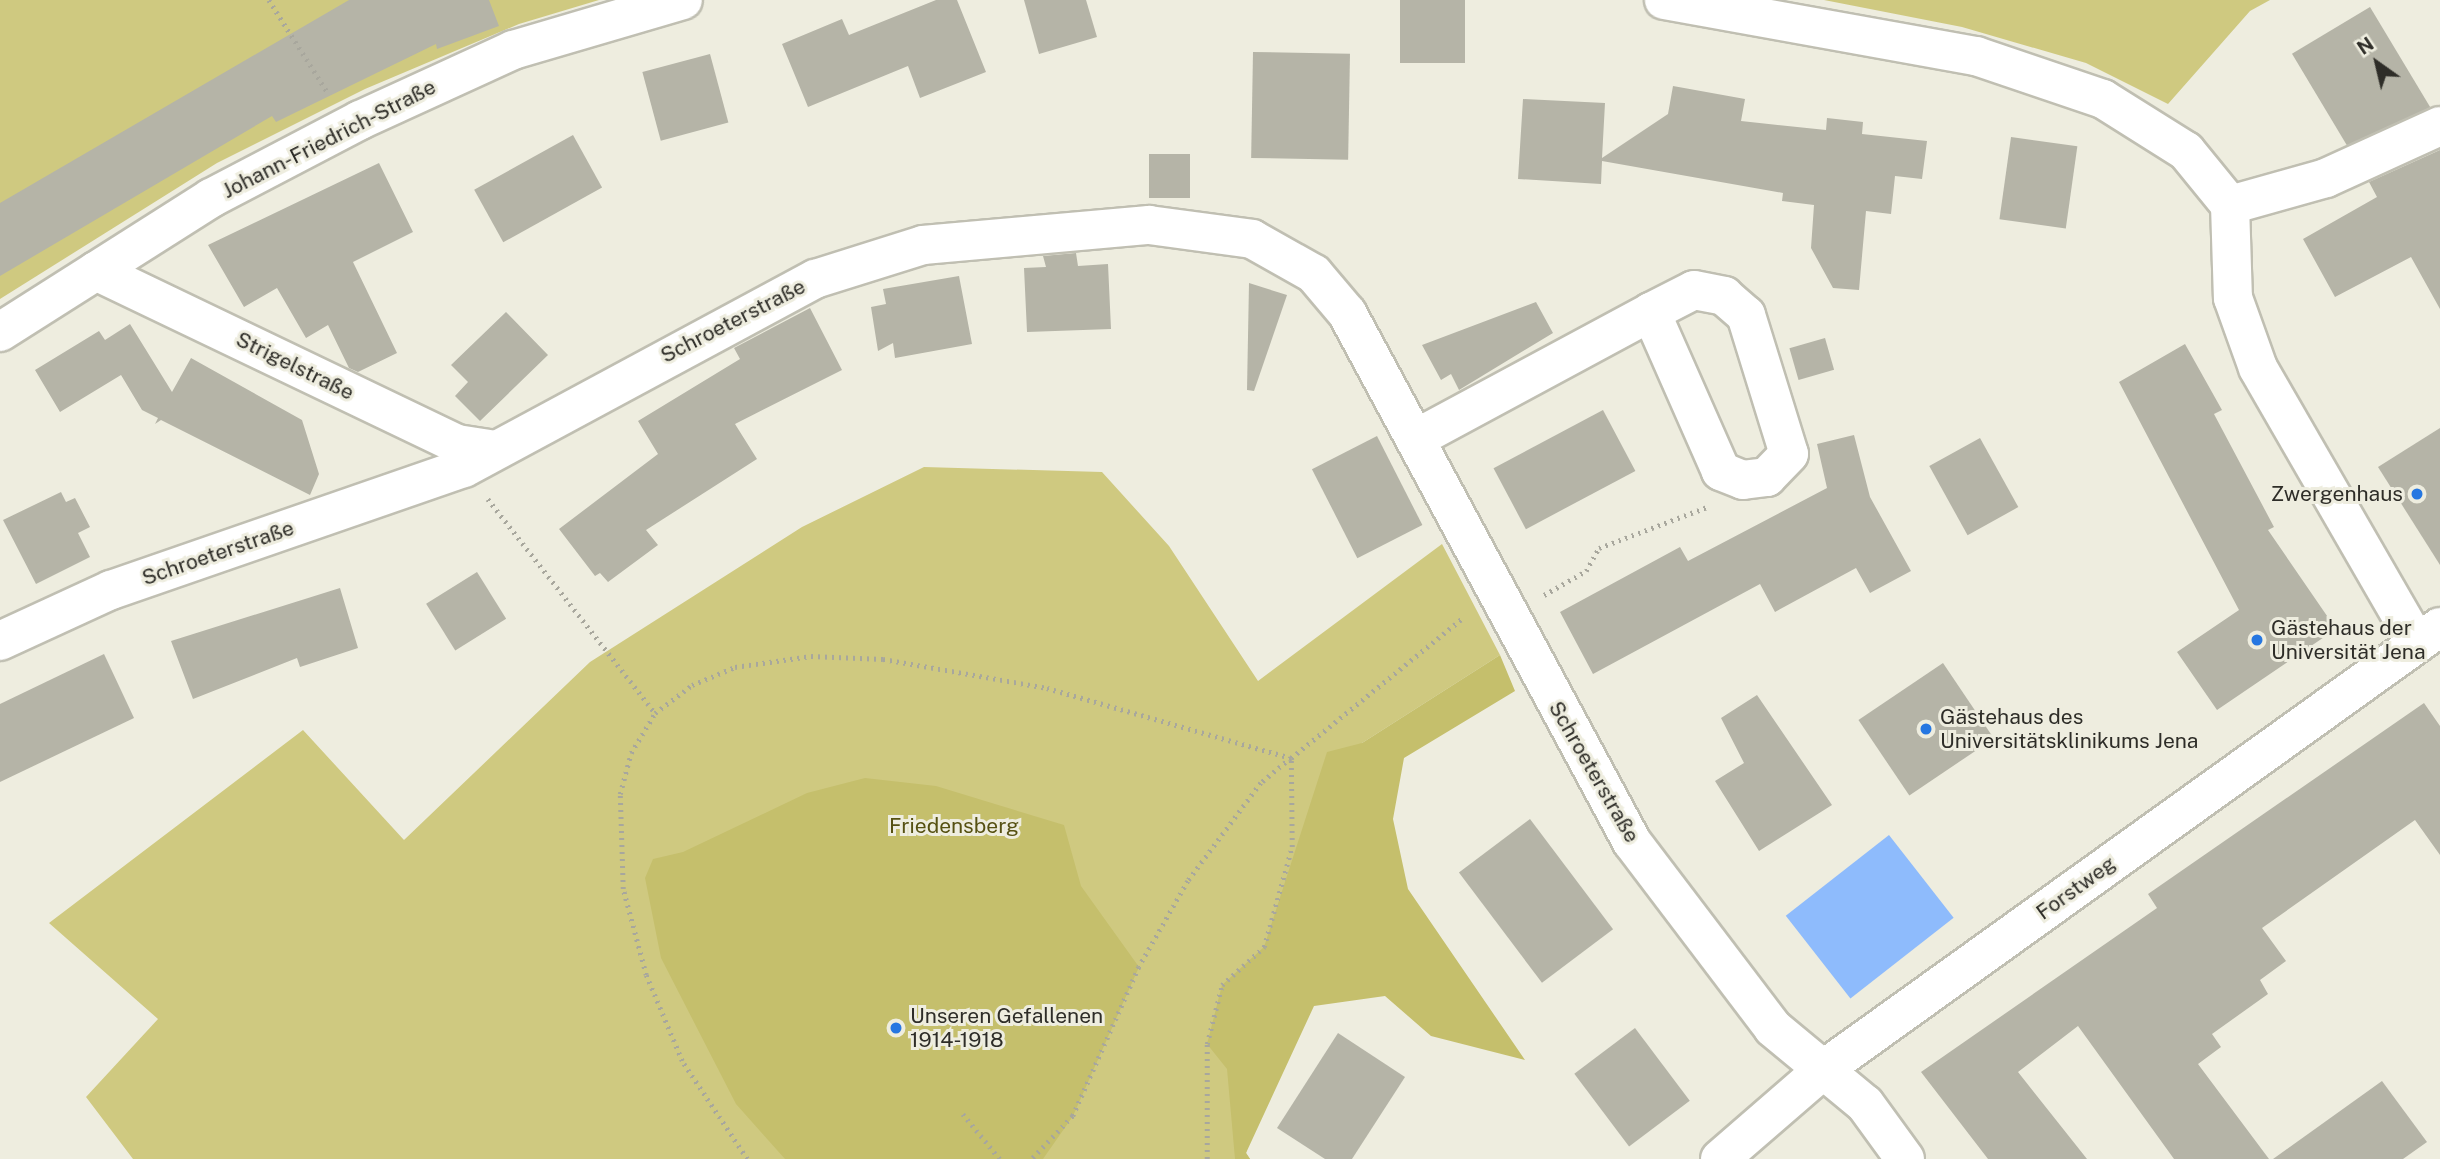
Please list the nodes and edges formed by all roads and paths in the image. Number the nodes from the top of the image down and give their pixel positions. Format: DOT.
graph roads {
  1 [pos="269,0"];
  2 [pos="683,0"];
  3 [pos="1664,0"];
  4 [pos="338,100"];
  5 [pos="2440,126"];
  6 [pos="2230,205"];
  7 [pos="96,271"];
  8 [pos="1651,312"];
  9 [pos="0,332"];
  10 [pos="1417,438"];
  11 [pos="480,459"];
  12 [pos="1742,480"];
  13 [pos="1498,590"];
  14 [pos="1550,592"];
  15 [pos="2428,635"];
  16 [pos="0,641"];
  17 [pos="655,713"];
  18 [pos="1291,758"];
  19 [pos="1824,1069"];
  20 [pos="963,1114"];
  21 [pos="747,1159"];
  22 [pos="1000,1159"];
  23 [pos="1032,1159"];
  24 [pos="1207,1159"];
  25 [pos="1720,1159"];
  26 [pos="1905,1159"];
  1 -- 4 [label="path"];
  2 -- 7 [label="street, Johann-Friedrich-Straße"];
  3 -- 6 [label="street"];
  5 -- 6 [label="street"];
  6 -- 15 [label="street"];
  7 -- 9 [label="street, Johann-Friedrich-Straße"];
  7 -- 11 [label="street, Strigelstraße"];
  8 -- 10 [label="street"];
  8 -- 12 [label="street"];
  8 -- 12 [label="street"];
  10 -- 11 [label="street, Schroeterstraße"];
  10 -- 13 [label="street, Schroeterstraße"];
  11 -- 16 [label="street, Schroeterstraße"];
  11 -- 17 [label="path"];
  12 -- 14 [label="path"];
  13 -- 18 [label="path"];
  13 -- 19 [label="street, Schroeterstraße"];
  15 -- 19 [label="street, Forstweg"];
  17 -- 18 [label="path"];
  17 -- 21 [label="path"];
  18 -- 23 [label="path"];
  18 -- 24 [label="path"];
  19 -- 25 [label="street, Forstweg"];
  19 -- 26 [label="street, Schroeterstraße"];
  20 -- 22 [label="path"];
}
